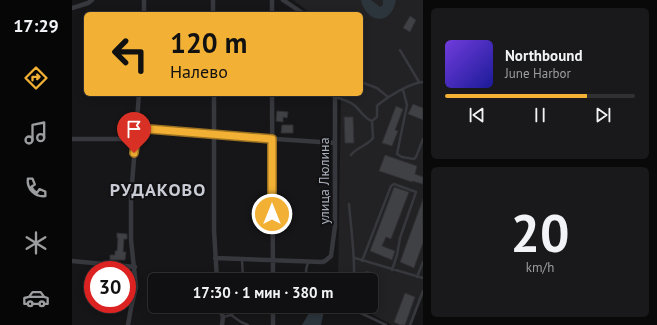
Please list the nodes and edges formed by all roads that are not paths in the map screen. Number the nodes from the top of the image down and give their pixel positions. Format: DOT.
graph roads {
  1 [pos="92,0"];
  2 [pos="144,0"];
  3 [pos="213,0"];
  4 [pos="272,0"];
  5 [pos="283,0"];
  6 [pos="72,8"];
  7 [pos="144,12"];
  8 [pos="213,12"];
  9 [pos="272,12"];
  10 [pos="301,12"];
  11 [pos="400,50"];
  12 [pos="419,82"];
  13 [pos="423,82"];
  14 [pos="363,83"];
  15 [pos="403,90"];
  16 [pos="139,96"];
  17 [pos="214,96"];
  18 [pos="272,96"];
  19 [pos="335,96"];
  20 [pos="343,96"];
  21 [pos="388,97"];
  22 [pos="342,99"];
  23 [pos="372,121"];
  24 [pos="137,128"];
  25 [pos="215,135"];
  26 [pos="135,138"];
  27 [pos="72,139"];
  28 [pos="272,139"];
  29 [pos="423,139"];
  30 [pos="335,142"];
  31 [pos="351,155"];
  32 [pos="349,204"];
  33 [pos="215,258"];
  34 [pos="242,258"];
  35 [pos="355,258"];
  36 [pos="273,259"];
  37 [pos="72,261"];
  38 [pos="134,261"];
  39 [pos="308,261"];
  40 [pos="362,261"];
  41 [pos="84,262"];
  42 [pos="423,262"];
  43 [pos="392,270"];
  44 [pos="216,273"];
  45 [pos="243,273"];
  46 [pos="273,273"];
  47 [pos="307,273"];
  48 [pos="354,273"];
  49 [pos="417,277"];
  50 [pos="423,278"];
  51 [pos="423,291"];
  52 [pos="130,313"];
  53 [pos="221,313"];
  54 [pos="273,313"];
  55 [pos="361,313"];
  56 [pos="231,315"];
  57 [pos="223,317"];
  58 [pos="128,325"];
  59 [pos="222,325"];
  60 [pos="248,325"];
  61 [pos="273,325"];
  62 [pos="386,325"];
  63 [pos="410,325"];
  1 -- 6 [label="street"];
  2 -- 7 [label="street"];
  3 -- 8 [label="street"];
  4 -- 9 [label="street"];
  5 -- 10 [label="street"];
  11 -- 12 [label="lane"];
  12 -- 13 [label="lane"];
  12 -- 15 [label="lane"];
  14 -- 21 [label="lane"];
  15 -- 21 [label="lane"];
  15 -- 29 [label="lane"];
  16 -- 24 [label="street"];
  17 -- 25 [label="street"];
  18 -- 28 [label="street"];
  19 -- 22 [label="lane"];
  19 -- 30 [label="street, улица Люлина"];
  20 -- 22 [label="lane"];
  21 -- 23 [label="lane"];
  22 -- 23 [label="lane"];
  23 -- 31 [label="lane"];
  24 -- 25 [label="street"];
  24 -- 26 [label="street"];
  25 -- 28 [label="street"];
  25 -- 33 [label="street"];
  26 -- 27 [label="street"];
  26 -- 38 [label="street"];
  28 -- 30 [label="street"];
  28 -- 36 [label="street"];
  30 -- 39 [label="street, улица Люлина"];
  32 -- 35 [label="lane"];
  33 -- 34 [label="street"];
  33 -- 44 [label="street"];
  34 -- 36 [label="street"];
  34 -- 45 [label="lane"];
  35 -- 40 [label="lane"];
  35 -- 48 [label="lane"];
  36 -- 39 [label="street"];
  36 -- 46 [label="street"];
  37 -- 41 [label="street"];
  39 -- 47 [label="lane"];
  40 -- 43 [label="lane"];
  40 -- 43 [label="lane"];
  42 -- 49 [label="lane"];
  43 -- 49 [label="lane"];
  49 -- 50 [label="lane"];
  51 -- 63 [label="lane"];
  52 -- 58 [label="street"];
  53 -- 57 [label="street"];
  54 -- 61 [label="street"];
  55 -- 62 [label="lane"];
  56 -- 57 [label="lane"];
  56 -- 60 [label="lane"];
  57 -- 59 [label="street"];
}
